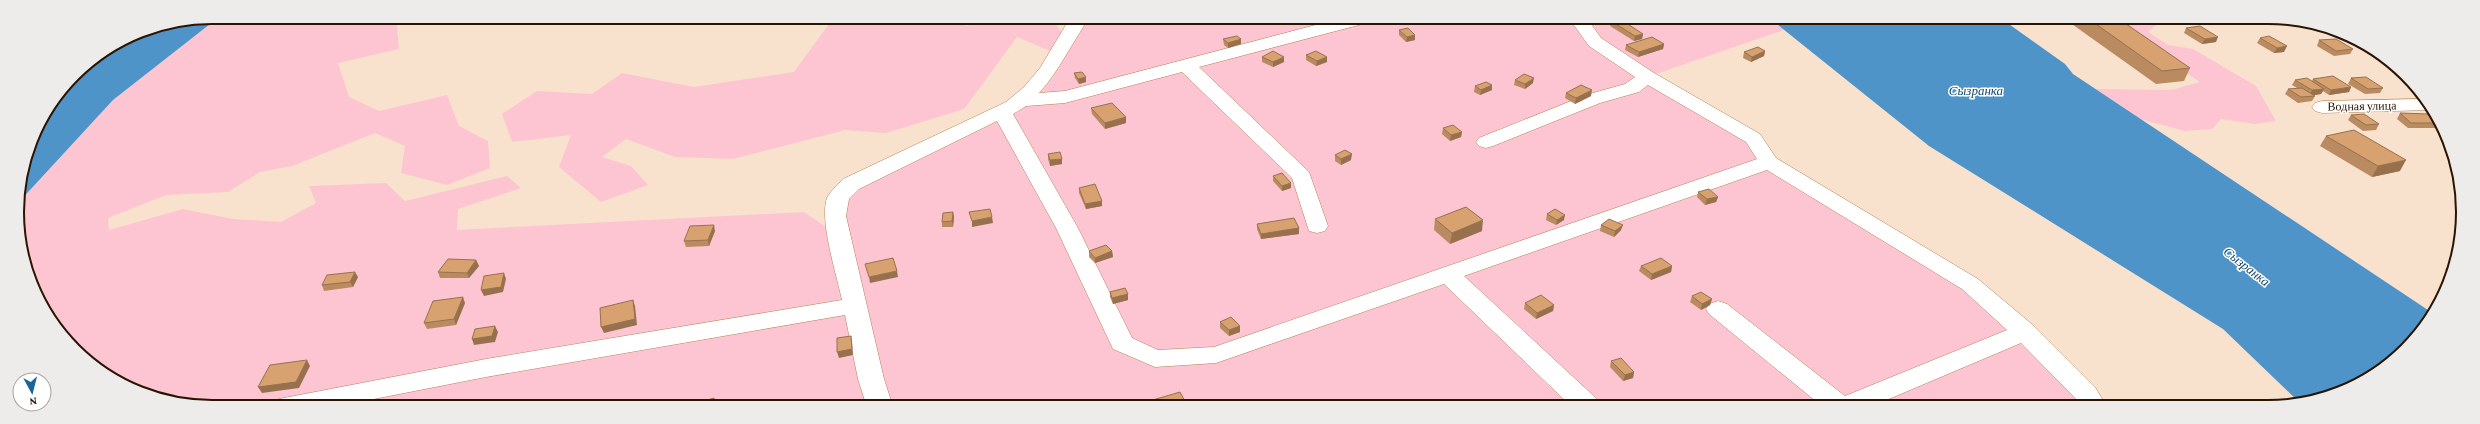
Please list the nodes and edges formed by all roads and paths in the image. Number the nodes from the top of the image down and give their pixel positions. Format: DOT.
graph roads {
  1 [pos="1074,24"];
  2 [pos="1341,24"];
  3 [pos="1582,24"];
  4 [pos="1186,65"];
  5 [pos="1646,77"];
  6 [pos="1023,100"];
  7 [pos="2422,105"];
  8 [pos="2322,106"];
  9 [pos="1002,112"];
  10 [pos="1486,142"];
  11 [pos="1769,162"];
  12 [pos="1317,226"];
  13 [pos="1448,274"];
  14 [pos="856,305"];
  15 [pos="1718,310"];
  16 [pos="2025,332"];
  17 [pos="320,400"];
  18 [pos="878,400"];
  19 [pos="1582,400"];
  20 [pos="1832,400"];
  21 [pos="1861,400"];
  22 [pos="2090,400"];
  1 -- 6 [label="street"];
  2 -- 4 [label="street"];
  3 -- 5 [label="street"];
  4 -- 6 [label="street"];
  4 -- 12 [label="street"];
  5 -- 10 [label="street"];
  5 -- 11 [label="street"];
  6 -- 9 [label="street"];
  7 -- 8 [label="street, Водная улица"];
  9 -- 13 [label="street"];
  9 -- 14 [label="street"];
  11 -- 13 [label="street"];
  11 -- 16 [label="street"];
  13 -- 19 [label="street"];
  14 -- 17 [label="street"];
  14 -- 18 [label="street"];
  15 -- 20 [label="street"];
  16 -- 21 [label="street"];
  16 -- 22 [label="street"];
}
